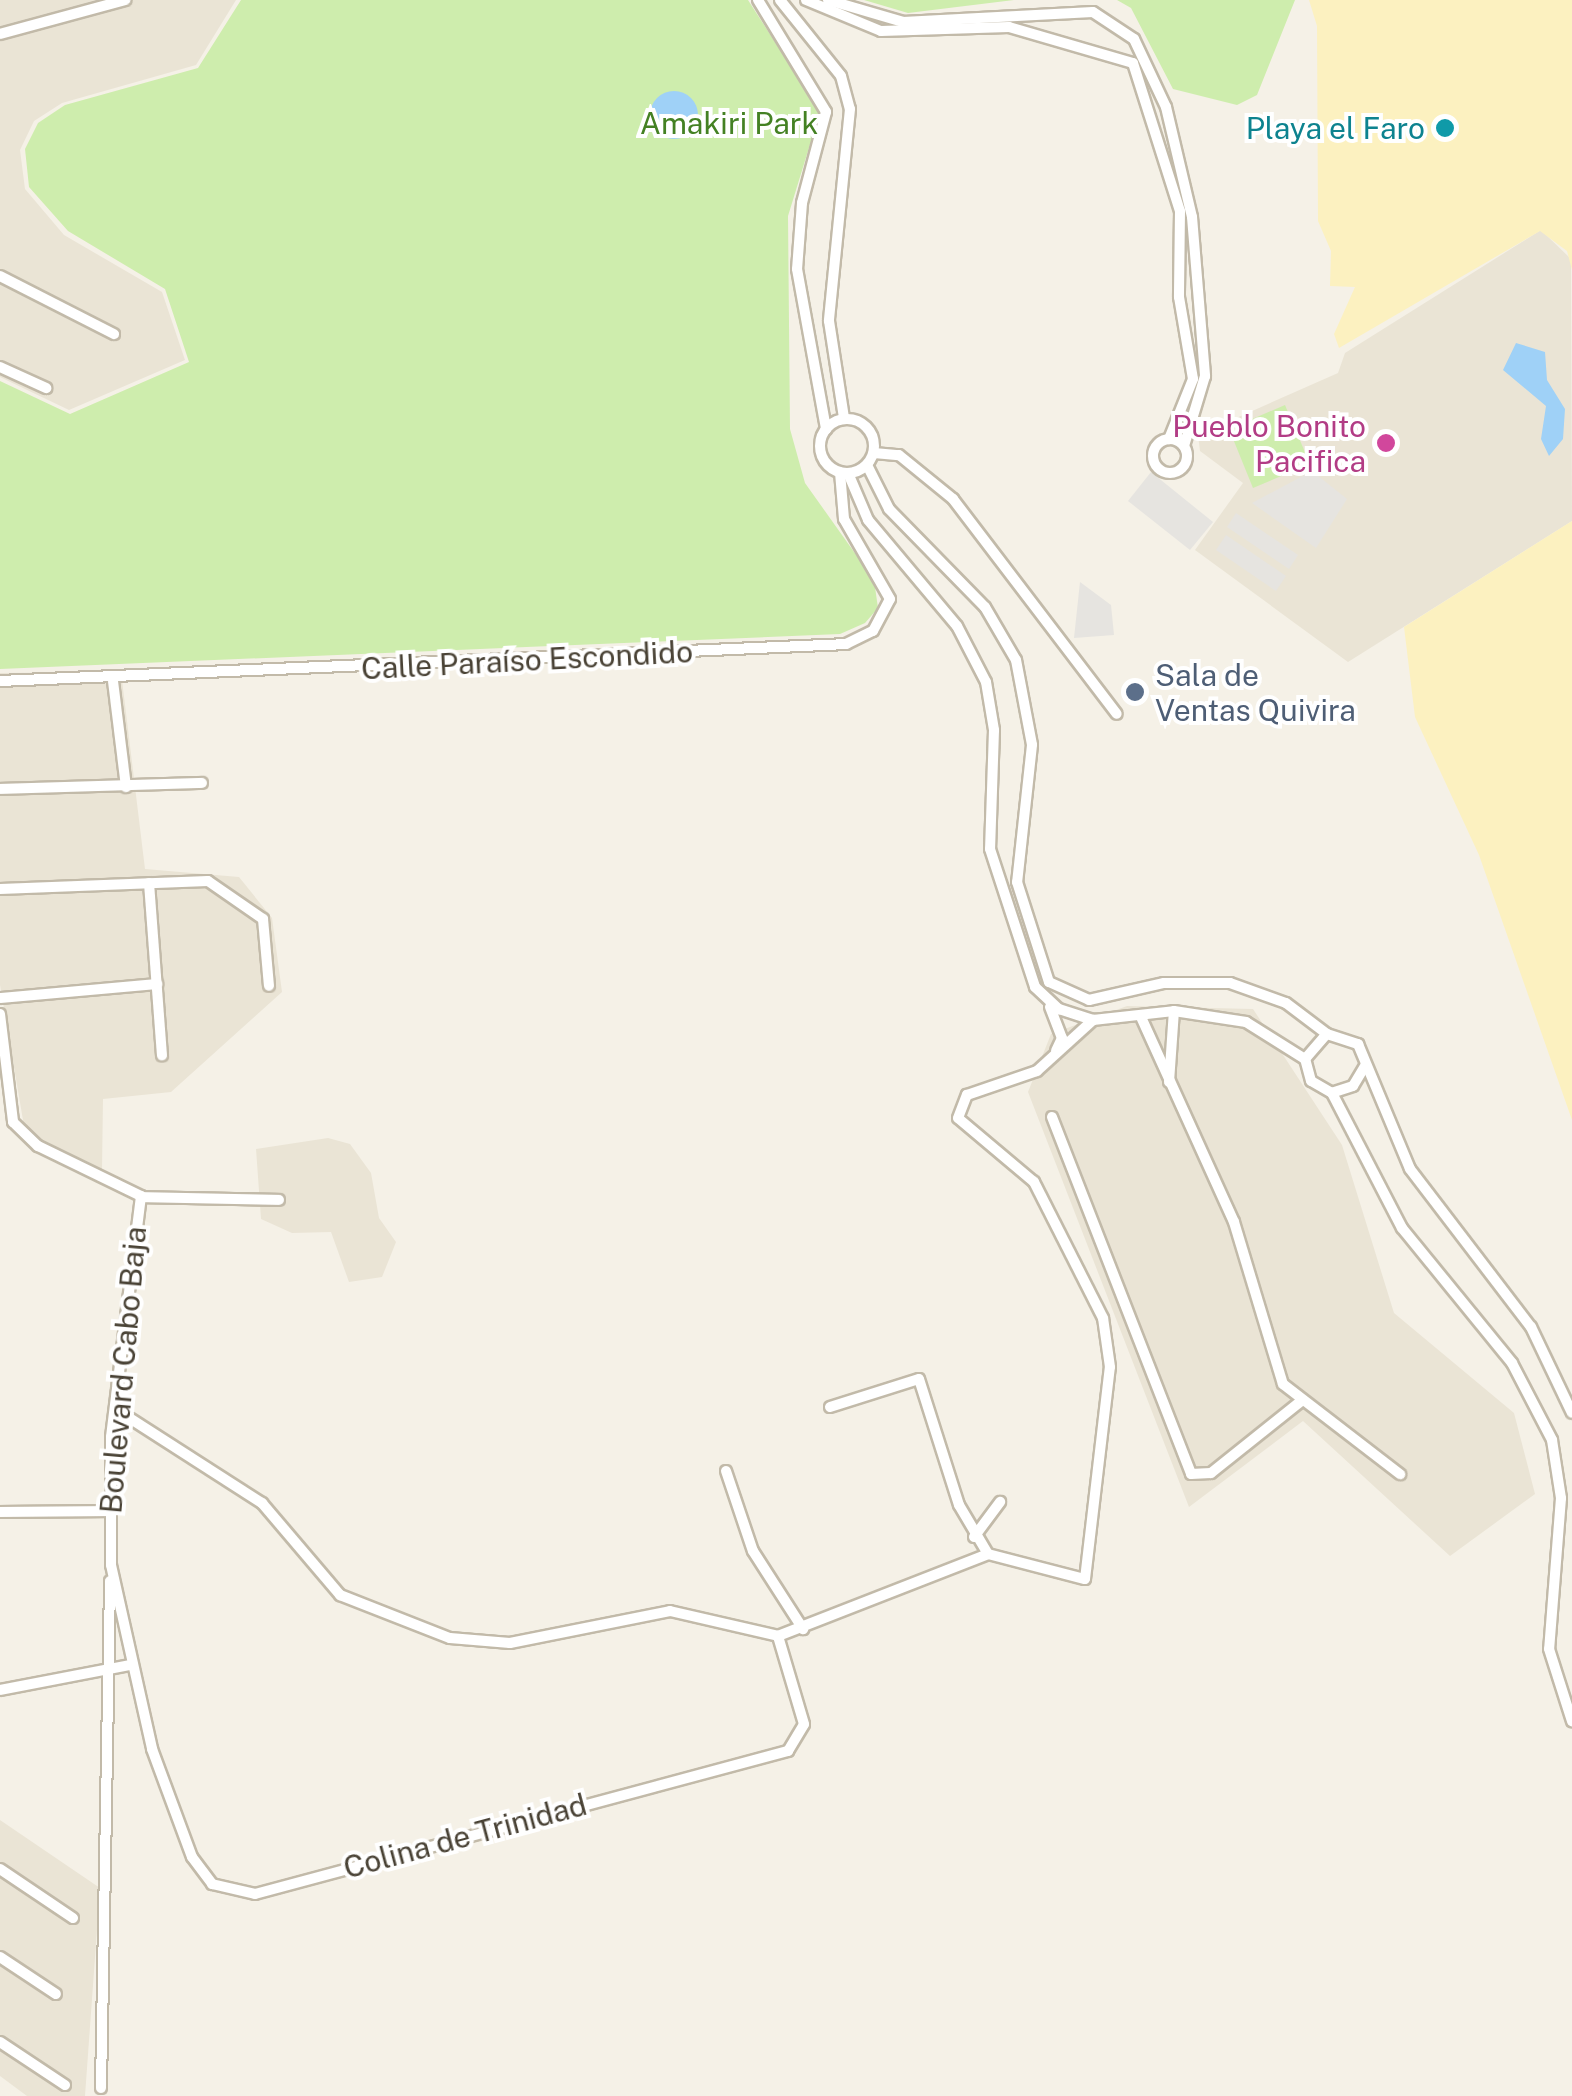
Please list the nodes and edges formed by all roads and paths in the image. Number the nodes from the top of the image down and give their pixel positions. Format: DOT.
graph roads {
  1 [pos="125,0"];
  2 [pos="758,0"];
  3 [pos="780,0"];
  4 [pos="806,0"];
  5 [pos="828,0"];
  6 [pos="0,34"];
  7 [pos="0,276"];
  8 [pos="114,334"];
  9 [pos="0,367"];
  10 [pos="46,388"];
  11 [pos="844,418"];
  12 [pos="826,429"];
  13 [pos="1170,439"];
  14 [pos="1184,446"];
  15 [pos="874,453"];
  16 [pos="866,465"];
  17 [pos="844,473"];
  18 [pos="0,681"];
  19 [pos="114,681"];
  20 [pos="1118,714"];
  21 [pos="202,783"];
  22 [pos="0,788"];
  23 [pos="126,788"];
  24 [pos="149,883"];
  25 [pos="0,888"];
  26 [pos="157,984"];
  27 [pos="269,986"];
  28 [pos="0,998"];
  29 [pos="1044,999"];
  30 [pos="1174,1011"];
  31 [pos="0,1014"];
  32 [pos="1140,1016"];
  33 [pos="1093,1020"];
  34 [pos="1327,1034"];
  35 [pos="162,1056"];
  36 [pos="1305,1059"];
  37 [pos="1051,1060"];
  38 [pos="1364,1066"];
  39 [pos="1170,1088"];
  40 [pos="1332,1093"];
  41 [pos="1052,1117"];
  42 [pos="141,1197"];
  43 [pos="279,1200"];
  44 [pos="1300,1402"];
  45 [pos="830,1407"];
  46 [pos="120,1412"];
  47 [pos="1572,1413"];
  48 [pos="726,1470"];
  49 [pos="1400,1474"];
  50 [pos="1000,1502"];
  51 [pos="110,1511"];
  52 [pos="0,1512"];
  53 [pos="974,1536"];
  54 [pos="988,1554"];
  55 [pos="110,1565"];
  56 [pos="802,1629"];
  57 [pos="778,1636"];
  58 [pos="130,1665"];
  59 [pos="105,1671"];
  60 [pos="0,1690"];
  61 [pos="1572,1721"];
  62 [pos="172,1806"];
  63 [pos="0,1869"];
  64 [pos="73,1918"];
  65 [pos="0,1957"];
  66 [pos="56,1994"];
  67 [pos="0,2042"];
  68 [pos="65,2085"];
  69 [pos="100,2088"];
  1 -- 6 [label="street"];
  2 -- 12 [label="street"];
  3 -- 11 [label="street"];
  4 -- 13 [label="street"];
  5 -- 14 [label="street"];
  7 -- 8 [label="street"];
  9 -- 10 [label="street"];
  11 -- 12 [label="street"];
  11 -- 15 [label="street"];
  12 -- 17 [label="street"];
  13 -- 14 [label="street"];
  13 -- 14 [label="street"];
  15 -- 16 [label="street"];
  15 -- 20 [label="street"];
  16 -- 17 [label="street"];
  16 -- 34 [label="street"];
  17 -- 19 [label="street, Calle Paraíso Escondido"];
  17 -- 29 [label="street"];
  18 -- 19 [label="street, Calle Paraíso Escondido"];
  19 -- 23 [label="street"];
  21 -- 23 [label="street"];
  22 -- 23 [label="street"];
  24 -- 25 [label="street"];
  24 -- 26 [label="street"];
  24 -- 27 [label="street"];
  26 -- 28 [label="street"];
  26 -- 35 [label="street"];
  29 -- 33 [label="street"];
  29 -- 37 [label="street"];
  30 -- 32 [label="street"];
  30 -- 36 [label="street"];
  30 -- 39 [label="street"];
  31 -- 42 [label="street, Boulevard Cabo Baja"];
  32 -- 33 [label="street"];
  32 -- 39 [label="street"];
  33 -- 37 [label="street"];
  34 -- 36 [label="street"];
  34 -- 38 [label="street"];
  36 -- 40 [label="street"];
  37 -- 54 [label="street"];
  38 -- 40 [label="street"];
  38 -- 47 [label="street"];
  39 -- 44 [label="street"];
  40 -- 61 [label="street"];
  41 -- 44 [label="street"];
  42 -- 43 [label="street"];
  42 -- 46 [label="street, Boulevard Cabo Baja"];
  44 -- 49 [label="street"];
  45 -- 53 [label="street"];
  46 -- 51 [label="street, Boulevard Cabo Baja"];
  46 -- 57 [label="street"];
  48 -- 56 [label="street"];
  50 -- 53 [label="street"];
  51 -- 52 [label="street"];
  51 -- 55 [label="street, Boulevard Cabo Baja"];
  53 -- 54 [label="street"];
  54 -- 56 [label="street"];
  55 -- 58 [label="street, Boulevard Cabo Baja"];
  55 -- 59 [label="street, Boulevard Cabo Baja"];
  56 -- 57 [label="street"];
  57 -- 62 [label="street, Colina de Trinidad"];
  58 -- 59 [label="street"];
  58 -- 62 [label="street, Boulevard Cabo Baja"];
  59 -- 60 [label="street"];
  59 -- 69 [label="street, Boulevard Cabo Baja"];
  63 -- 64 [label="street"];
  65 -- 66 [label="street"];
  67 -- 68 [label="street"];
}
